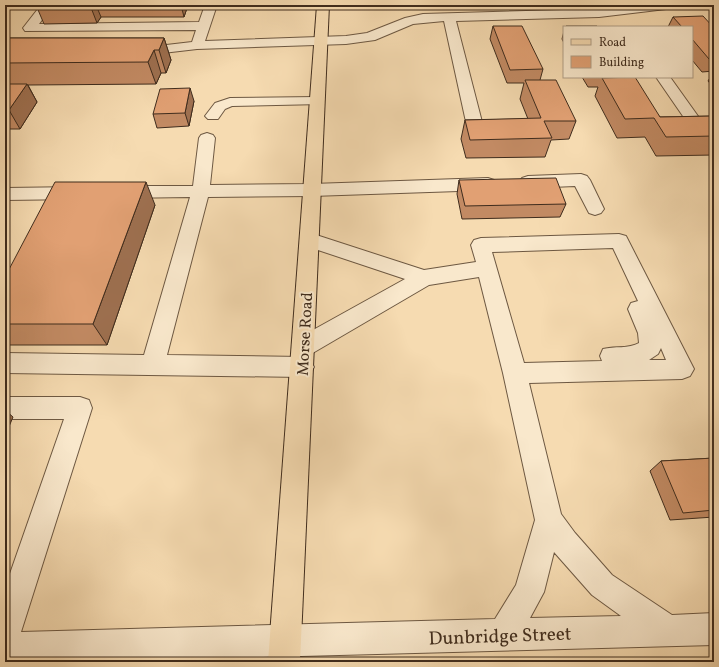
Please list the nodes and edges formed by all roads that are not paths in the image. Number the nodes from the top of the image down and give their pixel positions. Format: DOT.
graph roads {
  1 [pos="47,5"];
  2 [pos="211,5"];
  3 [pos="323,5"];
  4 [pos="666,5"];
  5 [pos="449,17"];
  6 [pos="204,26"];
  7 [pos="321,41"];
  8 [pos="198,45"];
  9 [pos="124,54"];
  10 [pos="664,78"];
  11 [pos="317,101"];
  12 [pos="213,116"];
  13 [pos="692,119"];
  14 [pos="474,122"];
  15 [pos="207,138"];
  16 [pos="312,190"];
  17 [pos="201,191"];
  18 [pos="5,194"];
  19 [pos="595,209"];
  20 [pos="310,240"];
  21 [pos="488,245"];
  22 [pos="487,268"];
  23 [pos="424,278"];
  24 [pos="302,357"];
  25 [pos="5,363"];
  26 [pos="152,364"];
  27 [pos="515,373"];
  28 [pos="541,373"];
  29 [pos="5,408"];
  30 [pos="549,520"];
  31 [pos="714,629"];
  32 [pos="668,630"];
  33 [pos="5,633"];
  34 [pos="503,635"];
  35 [pos="5,648"];
  36 [pos="285,652"];
  1 -- 6 [label="street"];
  2 -- 6 [label="street"];
  3 -- 7 [label="main road, Morse Road"];
  4 -- 5 [label="street"];
  5 -- 7 [label="street"];
  5 -- 14 [label="street"];
  6 -- 8 [label="street"];
  7 -- 8 [label="street"];
  7 -- 11 [label="main road, Morse Road"];
  8 -- 9 [label="street"];
  10 -- 13 [label="street"];
  11 -- 12 [label="street"];
  11 -- 16 [label="main road, Morse Road"];
  15 -- 17 [label="street"];
  16 -- 17 [label="street"];
  16 -- 19 [label="street"];
  16 -- 20 [label="main road, Morse Road"];
  17 -- 18 [label="street"];
  17 -- 26 [label="street"];
  20 -- 23 [label="street"];
  20 -- 24 [label="main road, Morse Road"];
  21 -- 22 [label="street"];
  21 -- 28 [label="street"];
  21 -- 28 [label="street"];
  22 -- 23 [label="street"];
  22 -- 27 [label="street"];
  23 -- 24 [label="street"];
  24 -- 26 [label="street"];
  24 -- 36 [label="main road, Morse Road"];
  25 -- 26 [label="street"];
  27 -- 28 [label="street"];
  27 -- 30 [label="street"];
  29 -- 33 [label="street"];
  30 -- 32 [label="street"];
  30 -- 34 [label="street"];
  31 -- 32 [label="street, Dunbridge Street"];
  32 -- 34 [label="street, Dunbridge Street"];
  34 -- 36 [label="street, Dunbridge Street"];
  35 -- 36 [label="street, Dunbridge Street"];
}
